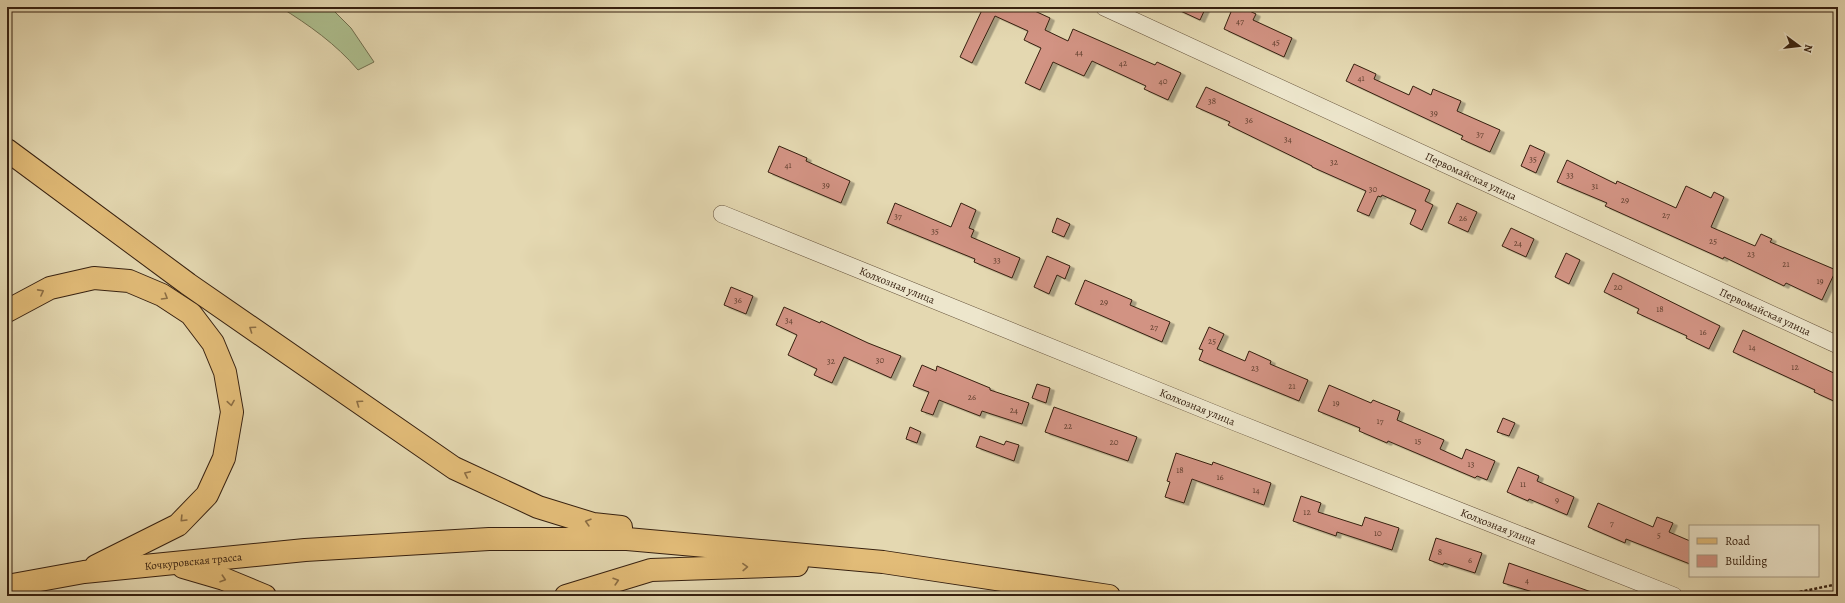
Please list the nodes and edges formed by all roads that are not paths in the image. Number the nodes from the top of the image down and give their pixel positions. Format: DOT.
graph roads {
  1 [pos="1104,7"];
  2 [pos="7,150"];
  3 [pos="722,214"];
  4 [pos="7,311"];
  5 [pos="1838,345"];
  6 [pos="820,555"];
  7 [pos="883,562"];
  8 [pos="172,564"];
  9 [pos="84,572"];
  10 [pos="7,586"];
  11 [pos="265,596"];
  12 [pos="566,596"];
  13 [pos="1109,596"];
  14 [pos="1674,596"];
  1 -- 5 [label="street, Первомайская улица"];
  6 -- 2 [label="main road, one-way"];
  3 -- 14 [label="street, Колхозная улица"];
  4 -- 9 [label="main road, one-way"];
  6 -- 7 [label="main road"];
  6 -- 8 [label="main road, Кочкуровская трасса"];
  12 -- 7 [label="main road, one-way"];
  7 -- 13 [label="main road"];
  8 -- 9 [label="main road, Кочкуровская трасса"];
  8 -- 11 [label="main road, one-way"];
  9 -- 10 [label="main road, Кочкуровская трасса"];
}
